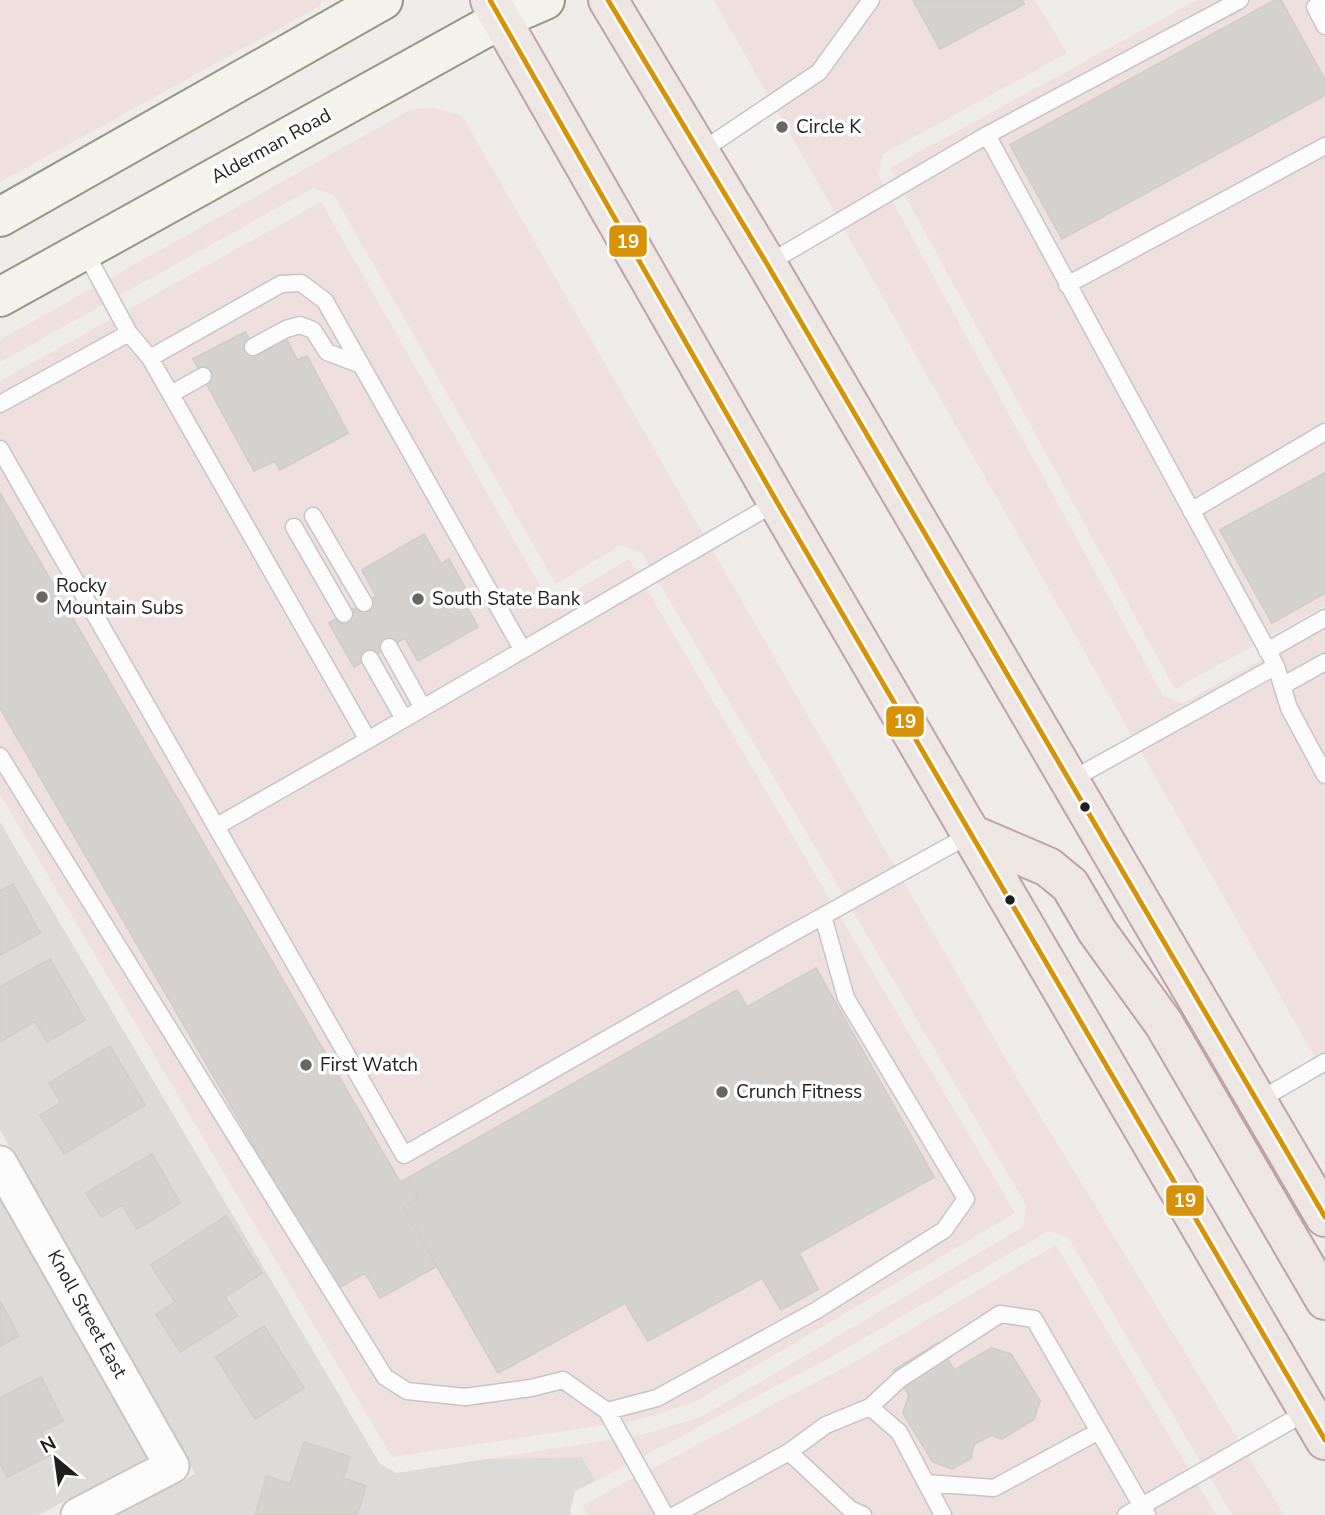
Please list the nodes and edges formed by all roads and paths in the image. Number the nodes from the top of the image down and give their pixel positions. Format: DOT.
graph roads {
  1 [pos="383,0"];
  2 [pos="545,0"];
  3 [pos="608,0"];
  4 [pos="871,0"];
  5 [pos="1240,0"];
  6 [pos="1317,3"];
  7 [pos="496,9"];
  8 [pos="1325,26"];
  9 [pos="987,135"];
  10 [pos="1325,146"];
  11 [pos="700,152"];
  12 [pos="0,217"];
  13 [pos="84,250"];
  14 [pos="766,264"];
  15 [pos="1067,285"];
  16 [pos="0,297"];
  17 [pos="129,333"];
  18 [pos="253,347"];
  19 [pos="150,358"];
  20 [pos="361,365"];
  21 [pos="203,376"];
  22 [pos="171,394"];
  23 [pos="0,404"];
  24 [pos="1325,432"];
  25 [pos="0,449"];
  26 [pos="777,502"];
  27 [pos="1191,511"];
  28 [pos="313,516"];
  29 [pos="294,527"];
  30 [pos="364,603"];
  31 [pos="344,614"];
  32 [pos="1325,618"];
  33 [pos="389,647"];
  34 [pos="523,649"];
  35 [pos="1267,651"];
  36 [pos="370,659"];
  37 [pos="1325,662"];
  38 [pos="1276,666"];
  39 [pos="1282,686"];
  40 [pos="423,708"];
  41 [pos="404,719"];
  42 [pos="368,740"];
  43 [pos="0,756"];
  44 [pos="1325,775"];
  45 [pos="1071,780"];
  46 [pos="217,826"];
  47 [pos="971,834"];
  48 [pos="823,916"];
  49 [pos="1325,1062"];
  50 [pos="1257,1101"];
  51 [pos="0,1163"];
  52 [pos="1325,1217"];
  53 [pos="1325,1300"];
  54 [pos="870,1407"];
  55 [pos="607,1411"];
  56 [pos="1316,1425"];
  57 [pos="1099,1431"];
  58 [pos="789,1452"];
  59 [pos="926,1483"];
  60 [pos="1145,1511"];
  61 [pos="78,1515"];
  62 [pos="665,1515"];
  63 [pos="675,1515"];
  64 [pos="863,1515"];
  65 [pos="943,1515"];
  66 [pos="1126,1515"];
  1 -- 12 [label="main road"];
  2 -- 7 [label="main road, Alderman Road"];
  3 -- 11 [label="highway"];
  4 -- 11 [label="lane"];
  5 -- 9 [label="lane"];
  6 -- 8 [label="lane"];
  7 -- 13 [label="main road, Alderman Road"];
  7 -- 26 [label="highway"];
  9 -- 14 [label="lane"];
  9 -- 15 [label="lane"];
  10 -- 15 [label="lane"];
  11 -- 14 [label="highway"];
  13 -- 16 [label="main road, Alderman Road"];
  13 -- 17 [label="lane"];
  14 -- 45 [label="highway"];
  15 -- 27 [label="lane"];
  17 -- 19 [label="lane"];
  17 -- 23 [label="lane"];
  18 -- 20 [label="lane"];
  19 -- 20 [label="lane"];
  19 -- 22 [label="lane"];
  20 -- 34 [label="lane"];
  21 -- 22 [label="lane"];
  22 -- 42 [label="lane"];
  24 -- 27 [label="lane"];
  25 -- 46 [label="lane"];
  26 -- 34 [label="lane"];
  26 -- 47 [label="highway"];
  27 -- 35 [label="lane"];
  28 -- 30 [label="lane"];
  29 -- 31 [label="lane"];
  32 -- 35 [label="lane"];
  33 -- 40 [label="lane"];
  34 -- 40 [label="lane"];
  35 -- 38 [label="lane"];
  36 -- 41 [label="lane"];
  37 -- 39 [label="lane"];
  38 -- 39 [label="lane"];
  38 -- 45 [label="lane"];
  39 -- 44 [label="lane"];
  40 -- 41 [label="lane"];
  41 -- 42 [label="lane"];
  42 -- 46 [label="lane"];
  43 -- 55 [label="lane"];
  45 -- 50 [label="highway"];
  46 -- 48 [label="lane"];
  47 -- 48 [label="lane"];
  47 -- 53 [label="highway"];
  47 -- 56 [label="highway"];
  48 -- 55 [label="lane"];
  49 -- 50 [label="lane"];
  50 -- 52 [label="highway"];
  51 -- 61 [label="street, Knoll Street East"];
  54 -- 57 [label="lane"];
  54 -- 58 [label="lane"];
  54 -- 59 [label="lane"];
  55 -- 62 [label="lane"];
  56 -- 60 [label="lane"];
  57 -- 59 [label="lane"];
  57 -- 60 [label="lane"];
  58 -- 63 [label="lane"];
  58 -- 64 [label="lane"];
  59 -- 65 [label="lane"];
  60 -- 66 [label="lane"];
}
